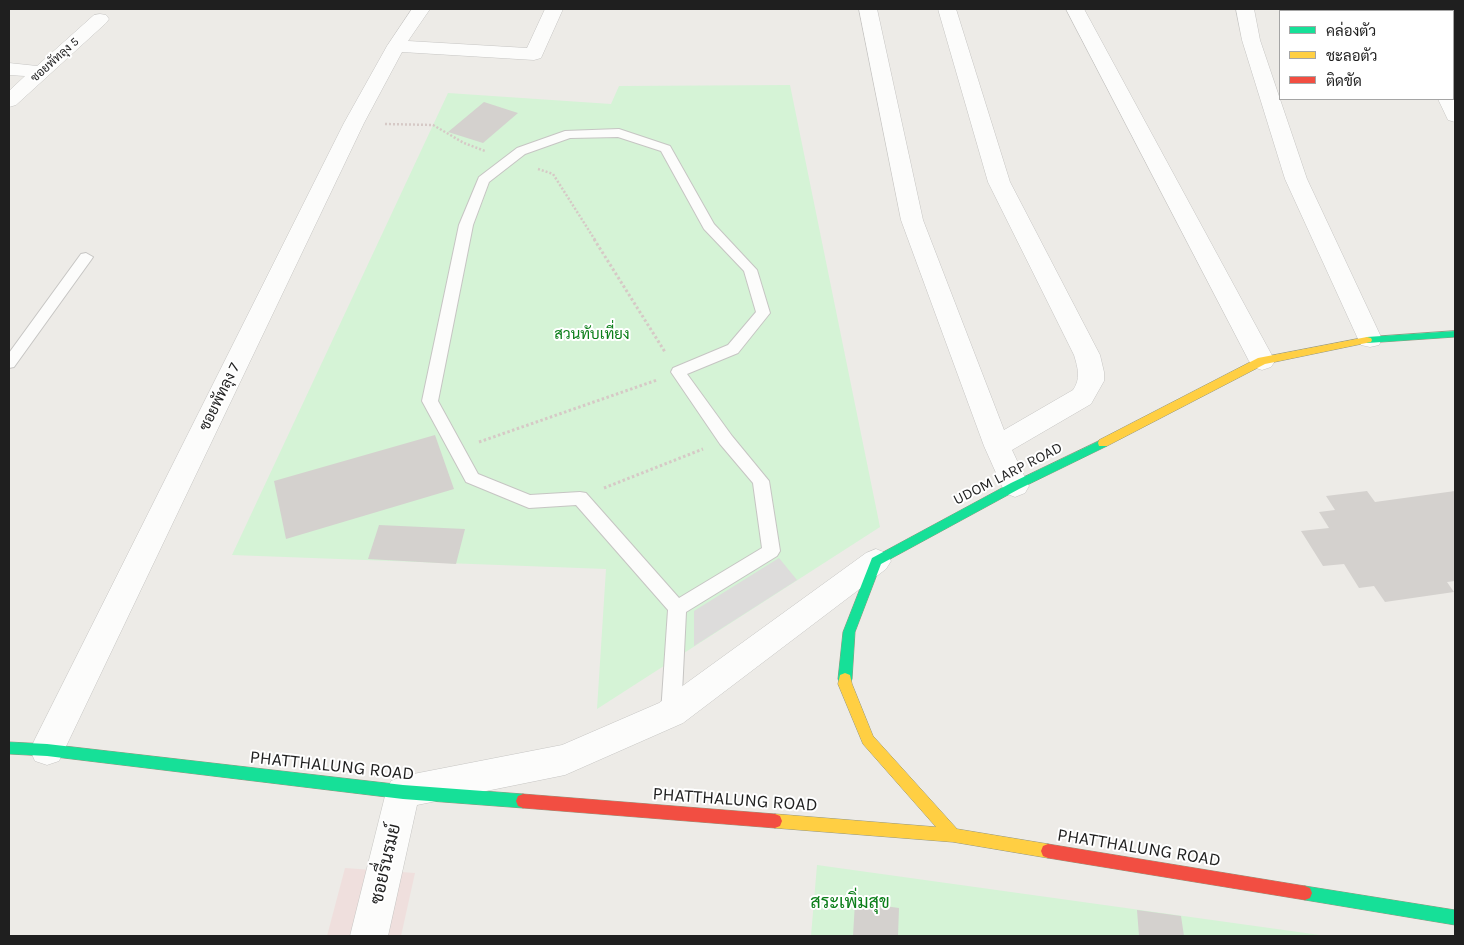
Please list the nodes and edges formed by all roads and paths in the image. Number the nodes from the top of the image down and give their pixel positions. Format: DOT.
graph roads {
  1 [pos="421,9"];
  2 [pos="554,9"];
  3 [pos="868,9"];
  4 [pos="947,9"];
  5 [pos="1075,9"];
  6 [pos="1245,9"];
  7 [pos="100,19"];
  8 [pos="396,46"];
  9 [pos="9,69"];
  10 [pos="40,72"];
  11 [pos="1448,100"];
  12 [pos="9,101"];
  13 [pos="1455,116"];
  14 [pos="354,123"];
  15 [pos="510,160"];
  16 [pos="86,257"];
  17 [pos="1455,334"];
  18 [pos="1370,339"];
  19 [pos="1262,361"];
  20 [pos="9,362"];
  21 [pos="678,372"];
  22 [pos="726,440"];
  23 [pos="997,446"];
  24 [pos="456,450"];
  25 [pos="1015,486"];
  26 [pos="580,498"];
  27 [pos="876,561"];
  28 [pos="676,608"];
  29 [pos="671,713"];
  30 [pos="9,748"];
  31 [pos="47,750"];
  32 [pos="403,792"];
  33 [pos="953,835"];
  34 [pos="1455,918"];
  35 [pos="369,936"];
  1 -- 8 [label="street, ซอยพัทลุง 7"];
  2 -- 8 [label="street"];
  3 -- 23 [label="street"];
  4 -- 23 [label="street"];
  5 -- 19 [label="street"];
  6 -- 18 [label="street"];
  7 -- 10 [label="street, ซอยพัทลุง 5"];
  8 -- 14 [label="street, ซอยพัทลุง 7"];
  9 -- 10 [label="street"];
  10 -- 12 [label="street, ซอยพัทลุง 5"];
  11 -- 13 [label="street"];
  14 -- 15 [label="path"];
  14 -- 31 [label="street, ซอยพัทลุง 7"];
  15 -- 21 [label="path"];
  15 -- 21 [label="lane"];
  15 -- 24 [label="lane"];
  16 -- 20 [label="lane"];
  17 -- 18 [label="main road, UDOM LARP ROAD"];
  18 -- 19 [label="main road, UDOM LARP ROAD"];
  19 -- 25 [label="main road, UDOM LARP ROAD"];
  21 -- 22 [label="lane"];
  21 -- 24 [label="path"];
  22 -- 26 [label="path"];
  22 -- 28 [label="lane"];
  23 -- 25 [label="street"];
  24 -- 26 [label="lane"];
  25 -- 27 [label="main road, UDOM LARP ROAD"];
  26 -- 28 [label="lane"];
  27 -- 29 [label="street"];
  27 -- 33 [label="main road"];
  28 -- 29 [label="lane"];
  29 -- 32 [label="street"];
  30 -- 31 [label="main road, PHATTHALUNG ROAD"];
  31 -- 32 [label="main road, PHATTHALUNG ROAD"];
  32 -- 33 [label="main road, PHATTHALUNG ROAD"];
  32 -- 35 [label="street, ซอยรื่นรมย์"];
  33 -- 34 [label="main road, PHATTHALUNG ROAD"];
}
